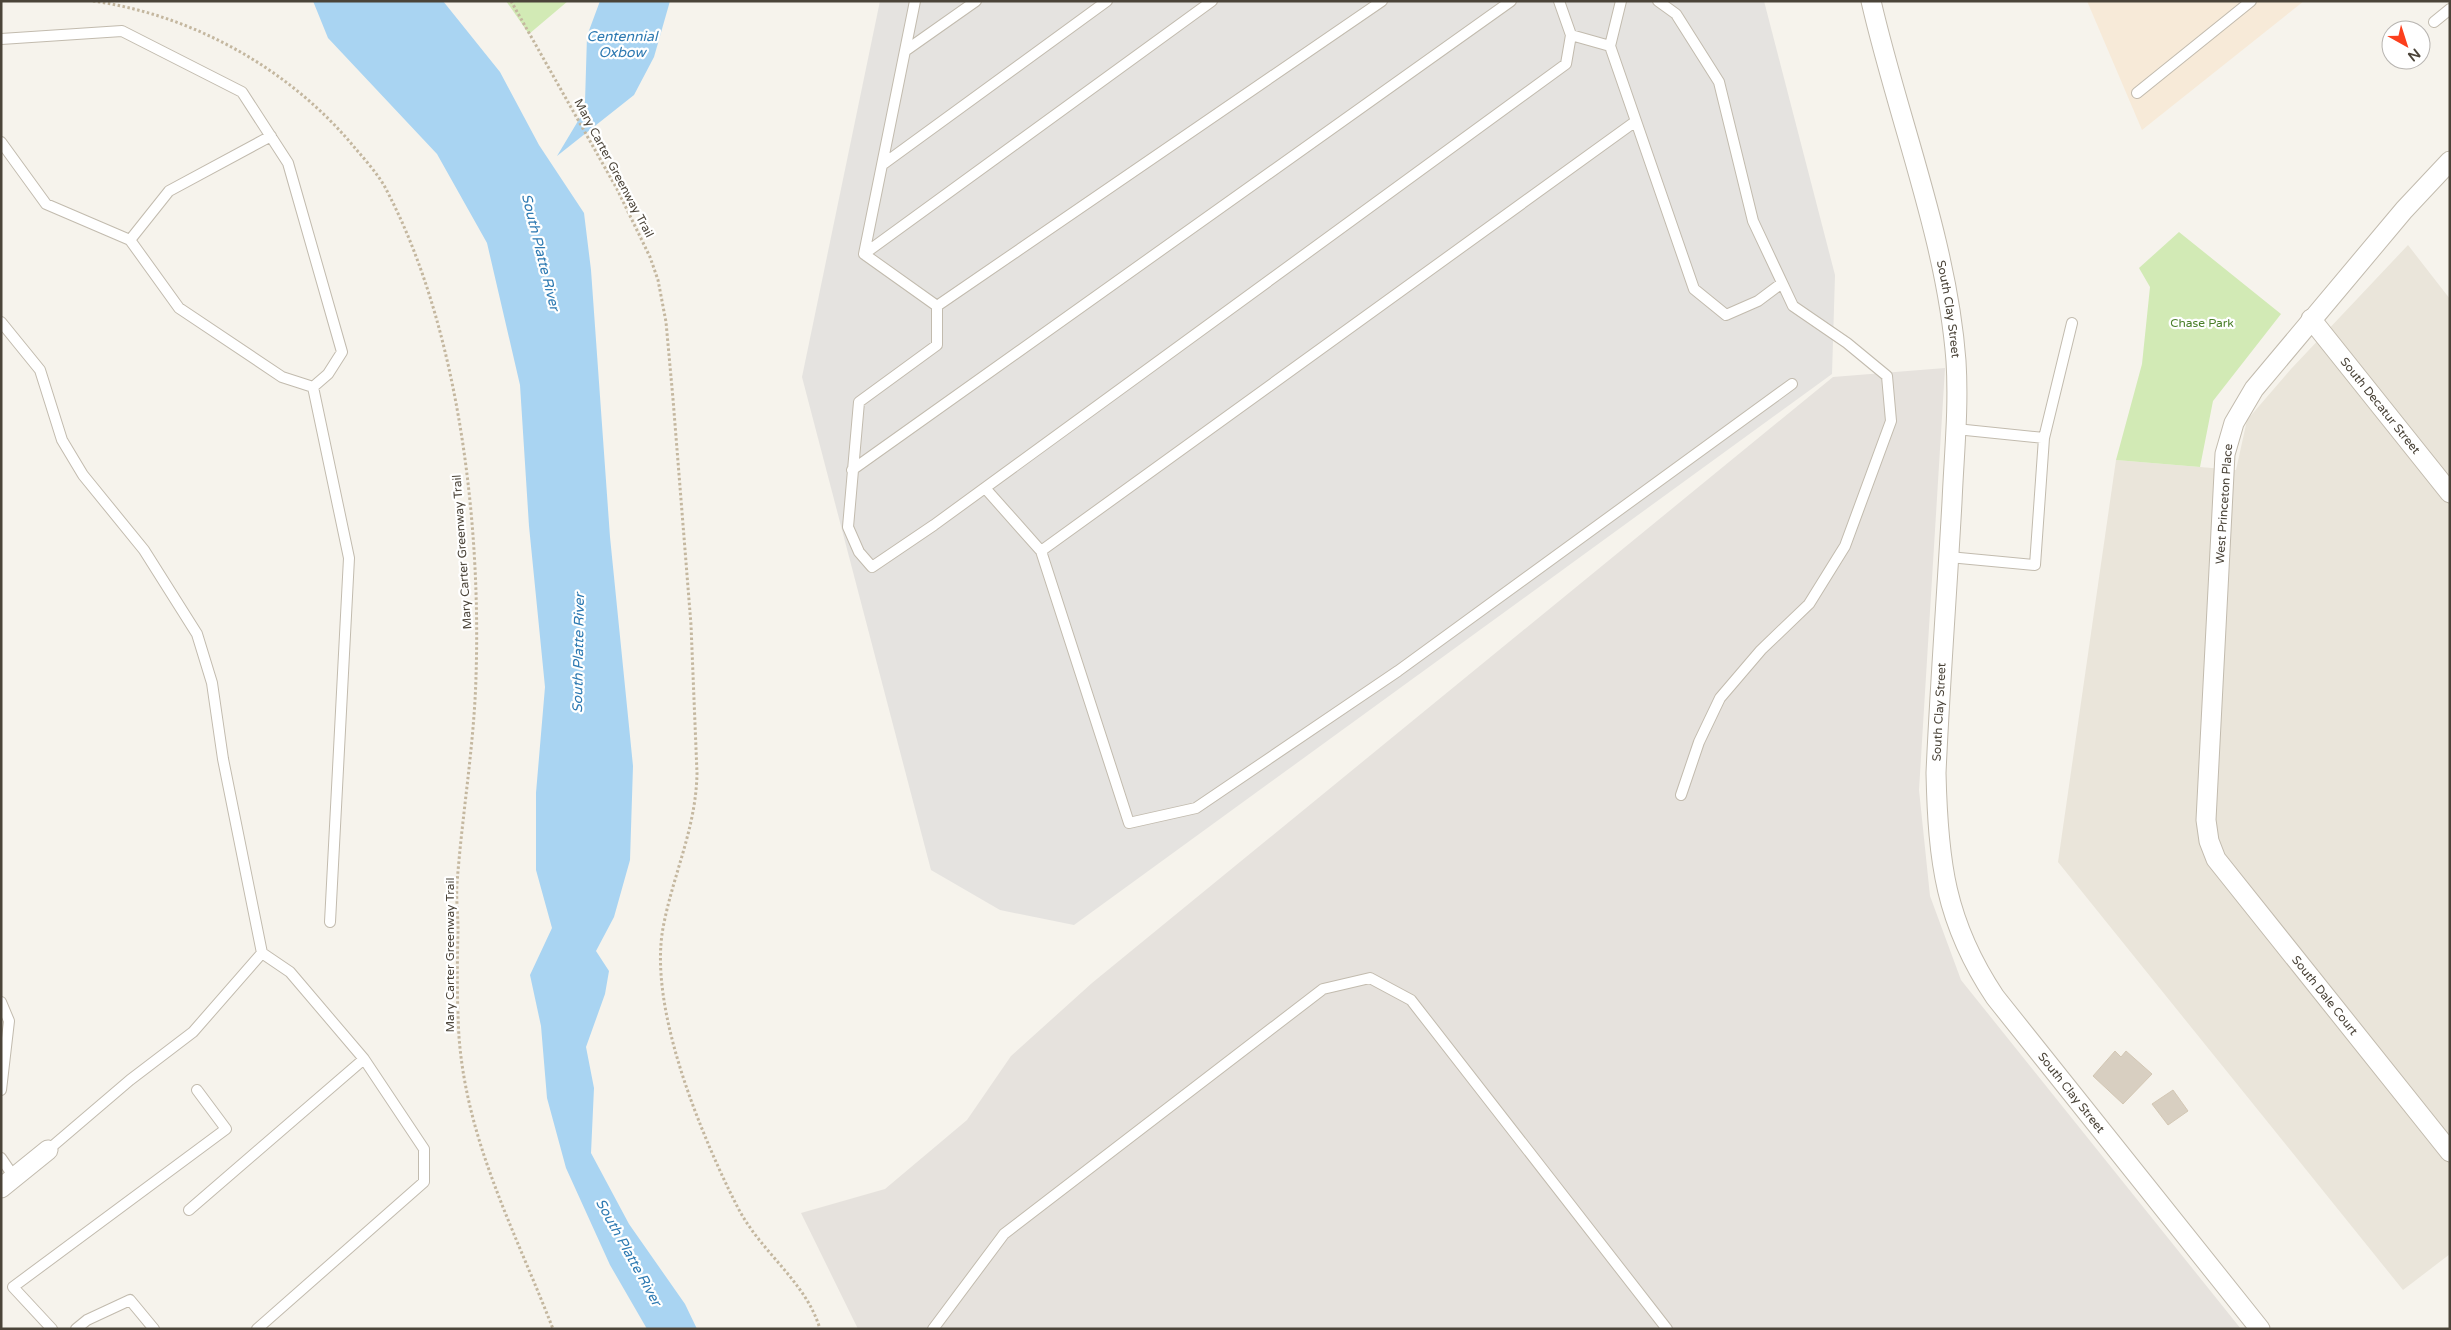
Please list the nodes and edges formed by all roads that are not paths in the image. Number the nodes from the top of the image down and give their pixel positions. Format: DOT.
graph roads {
  1 [pos="915,1"];
  2 [pos="976,1"];
  3 [pos="1106,1"];
  4 [pos="1212,1"];
  5 [pos="1382,1"];
  6 [pos="1511,1"];
  7 [pos="1559,1"];
  8 [pos="1621,1"];
  9 [pos="1658,1"];
  10 [pos="1871,1"];
  11 [pos="2252,1"];
  12 [pos="2450,9"];
  13 [pos="2434,22"];
  14 [pos="1572,35"];
  15 [pos="1,39"];
  16 [pos="1610,46"];
  17 [pos="905,51"];
  18 [pos="2137,93"];
  19 [pos="1636,120"];
  20 [pos="271,136"];
  21 [pos="1,142"];
  22 [pos="2450,161"];
  23 [pos="882,165"];
  24 [pos="130,240"];
  25 [pos="864,254"];
  26 [pos="1782,283"];
  27 [pos="937,306"];
  28 [pos="2311,319"];
  29 [pos="1,322"];
  30 [pos="2072,323"];
  31 [pos="1792,384"];
  32 [pos="313,387"];
  33 [pos="1956,429"];
  34 [pos="2044,438"];
  35 [pos="852,470"];
  36 [pos="985,488"];
  37 [pos="2450,493"];
  38 [pos="1041,550"];
  39 [pos="1949,557"];
  40 [pos="1681,795"];
  41 [pos="2208,835"];
  42 [pos="330,922"];
  43 [pos="262,953"];
  44 [pos="1,1002"];
  45 [pos="5,1024"];
  46 [pos="364,1059"];
  47 [pos="1,1090"];
  48 [pos="197,1090"];
  49 [pos="48,1150"];
  50 [pos="2450,1152"];
  51 [pos="1,1158"];
  52 [pos="8,1183"];
  53 [pos="189,1210"];
  54 [pos="52,1329"];
  55 [pos="76,1329"];
  56 [pos="154,1329"];
  57 [pos="257,1329"];
  58 [pos="933,1329"];
  59 [pos="1667,1329"];
  60 [pos="2260,1329"];
  1 -- 17 [label="lane"];
  2 -- 17 [label="lane"];
  3 -- 23 [label="lane"];
  4 -- 25 [label="lane"];
  5 -- 27 [label="lane"];
  6 -- 35 [label="lane"];
  7 -- 14 [label="lane"];
  8 -- 16 [label="lane"];
  9 -- 26 [label="lane"];
  10 -- 33 [label="street, South Clay Street"];
  11 -- 18 [label="lane"];
  12 -- 13 [label="lane"];
  14 -- 16 [label="lane"];
  14 -- 36 [label="lane"];
  15 -- 20 [label="lane"];
  16 -- 19 [label="lane"];
  17 -- 23 [label="lane"];
  19 -- 26 [label="lane"];
  19 -- 38 [label="lane"];
  20 -- 24 [label="lane"];
  20 -- 32 [label="lane"];
  21 -- 24 [label="lane"];
  22 -- 28 [label="street, West Princeton Place"];
  23 -- 25 [label="lane"];
  24 -- 32 [label="lane"];
  25 -- 27 [label="lane"];
  26 -- 40 [label="lane"];
  27 -- 35 [label="lane"];
  28 -- 37 [label="street, South Decatur Street"];
  28 -- 41 [label="street, West Princeton Place"];
  29 -- 43 [label="lane"];
  30 -- 34 [label="lane"];
  31 -- 38 [label="lane"];
  32 -- 42 [label="lane"];
  33 -- 34 [label="lane"];
  33 -- 39 [label="street, South Clay Street"];
  34 -- 39 [label="lane"];
  35 -- 36 [label="lane"];
  36 -- 38 [label="lane"];
  39 -- 60 [label="street, South Clay Street"];
  41 -- 50 [label="street, South Dale Court"];
  43 -- 46 [label="lane"];
  43 -- 49 [label="lane"];
  44 -- 45 [label="lane"];
  45 -- 47 [label="lane"];
  46 -- 53 [label="lane"];
  46 -- 57 [label="lane"];
  48 -- 54 [label="lane"];
  49 -- 52 [label="street"];
  51 -- 52 [label="lane"];
  55 -- 56 [label="lane"];
  58 -- 59 [label="lane"];
}
